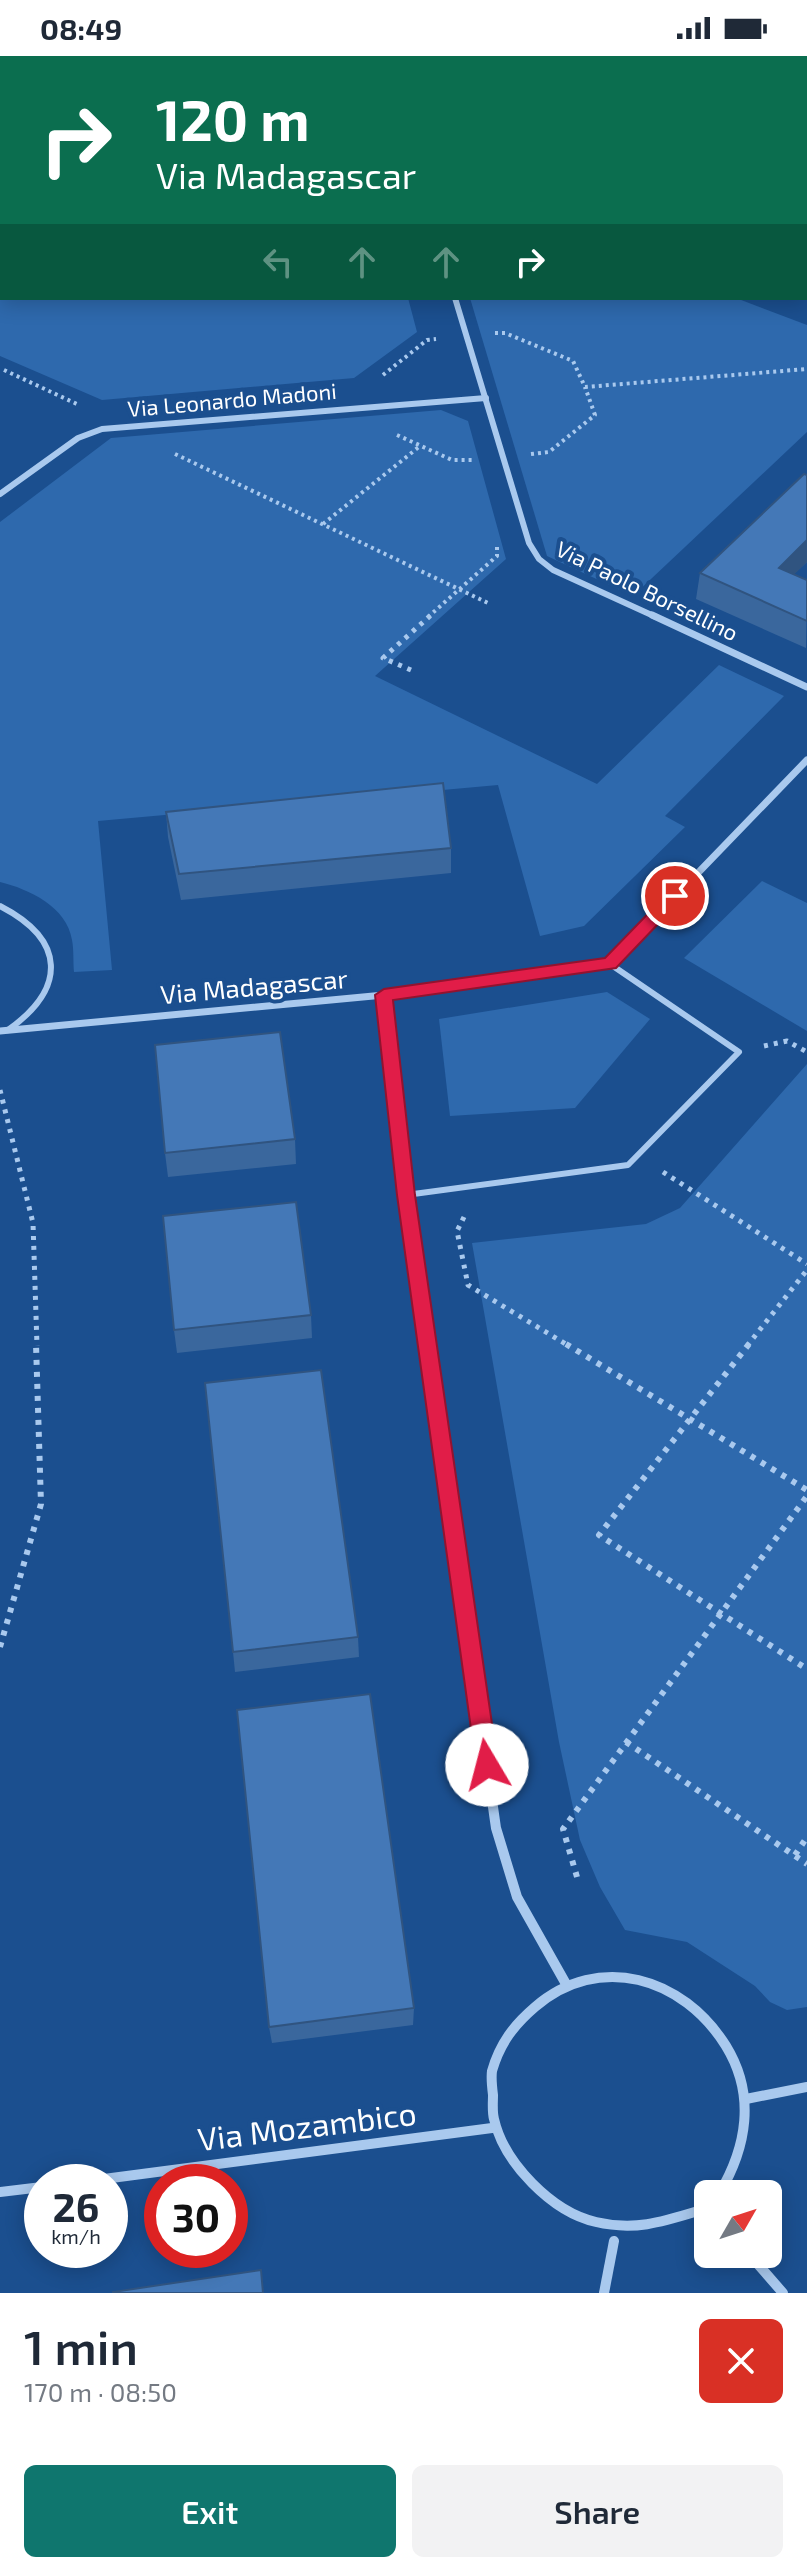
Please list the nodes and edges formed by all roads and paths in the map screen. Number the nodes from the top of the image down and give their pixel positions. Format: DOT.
graph roads {
  1 [pos="456,300"];
  2 [pos="505,333"];
  3 [pos="443,338"];
  4 [pos="807,369"];
  5 [pos="4,370"];
  6 [pos="378,379"];
  7 [pos="585,387"];
  8 [pos="486,398"];
  9 [pos="82,407"];
  10 [pos="389,431"];
  11 [pos="420,446"];
  12 [pos="162,448"];
  13 [pos="549,452"];
  14 [pos="478,474"];
  15 [pos="0,494"];
  16 [pos="323,524"];
  17 [pos="497,546"];
  18 [pos="461,589"];
  19 [pos="488,603"];
  20 [pos="411,670"];
  21 [pos="807,687"];
  22 [pos="807,760"];
  23 [pos="0,906"];
  24 [pos="610,964"];
  25 [pos="384,995"];
  26 [pos="4,1031"];
  27 [pos="739,1052"];
  28 [pos="807,1052"];
  29 [pos="0,1090"];
  30 [pos="637,1156"];
  31 [pos="465,1187"];
  32 [pos="406,1195"];
  33 [pos="807,1267"];
  34 [pos="690,1420"];
  35 [pos="807,1490"];
  36 [pos="807,1496"];
  37 [pos="720,1614"];
  38 [pos="0,1647"];
  39 [pos="807,1669"];
  40 [pos="626,1742"];
  41 [pos="807,1837"];
  42 [pos="795,1855"];
  43 [pos="807,1864"];
  44 [pos="577,1877"];
  45 [pos="566,1984"];
  46 [pos="807,2087"];
  47 [pos="746,2099"];
  48 [pos="492,2128"];
  49 [pos="128,2176"];
  50 [pos="730,2180"];
  51 [pos="24,2189"];
  52 [pos="0,2192"];
  53 [pos="534,2204"];
  54 [pos="694,2218"];
  55 [pos="660,2235"];
  56 [pos="600,2237"];
  57 [pos="761,2268"];
  58 [pos="604,2293"];
  59 [pos="783,2293"];
  1 -- 8 [label="street, Via Paolo Borsellino"];
  2 -- 7 [label="path"];
  3 -- 6 [label="path"];
  4 -- 7 [label="path"];
  5 -- 9 [label="path"];
  7 -- 13 [label="path"];
  8 -- 15 [label="street, Via Leonardo Madoni"];
  8 -- 21 [label="street, Via Paolo Borsellino"];
  10 -- 11 [label="path"];
  11 -- 14 [label="path"];
  11 -- 16 [label="path"];
  12 -- 16 [label="path"];
  16 -- 18 [label="path"];
  17 -- 18 [label="path"];
  18 -- 19 [label="path"];
  18 -- 20 [label="path"];
  22 -- 24 [label="street"];
  23 -- 26 [label="lane"];
  24 -- 25 [label="street, Via Madagascar"];
  24 -- 27 [label="lane"];
  25 -- 26 [label="street, Via Madagascar"];
  25 -- 32 [label="street"];
  27 -- 28 [label="path"];
  27 -- 30 [label="lane"];
  29 -- 38 [label="path"];
  30 -- 31 [label="lane"];
  30 -- 33 [label="path"];
  31 -- 32 [label="lane"];
  31 -- 34 [label="path"];
  32 -- 45 [label="street"];
  33 -- 34 [label="path"];
  34 -- 35 [label="path"];
  34 -- 37 [label="path"];
  36 -- 37 [label="path"];
  37 -- 39 [label="path"];
  37 -- 40 [label="path"];
  40 -- 42 [label="path"];
  40 -- 44 [label="path"];
  41 -- 42 [label="path"];
  42 -- 43 [label="path"];
  45 -- 47 [label="street"];
  45 -- 48 [label="street"];
  46 -- 47 [label="street"];
  47 -- 50 [label="street"];
  48 -- 49 [label="street, Via Mozambico"];
  48 -- 53 [label="street"];
  51 -- 52 [label="street"];
  54 -- 55 [label="street"];
  56 -- 58 [label="street"];
  57 -- 59 [label="street"];
}
